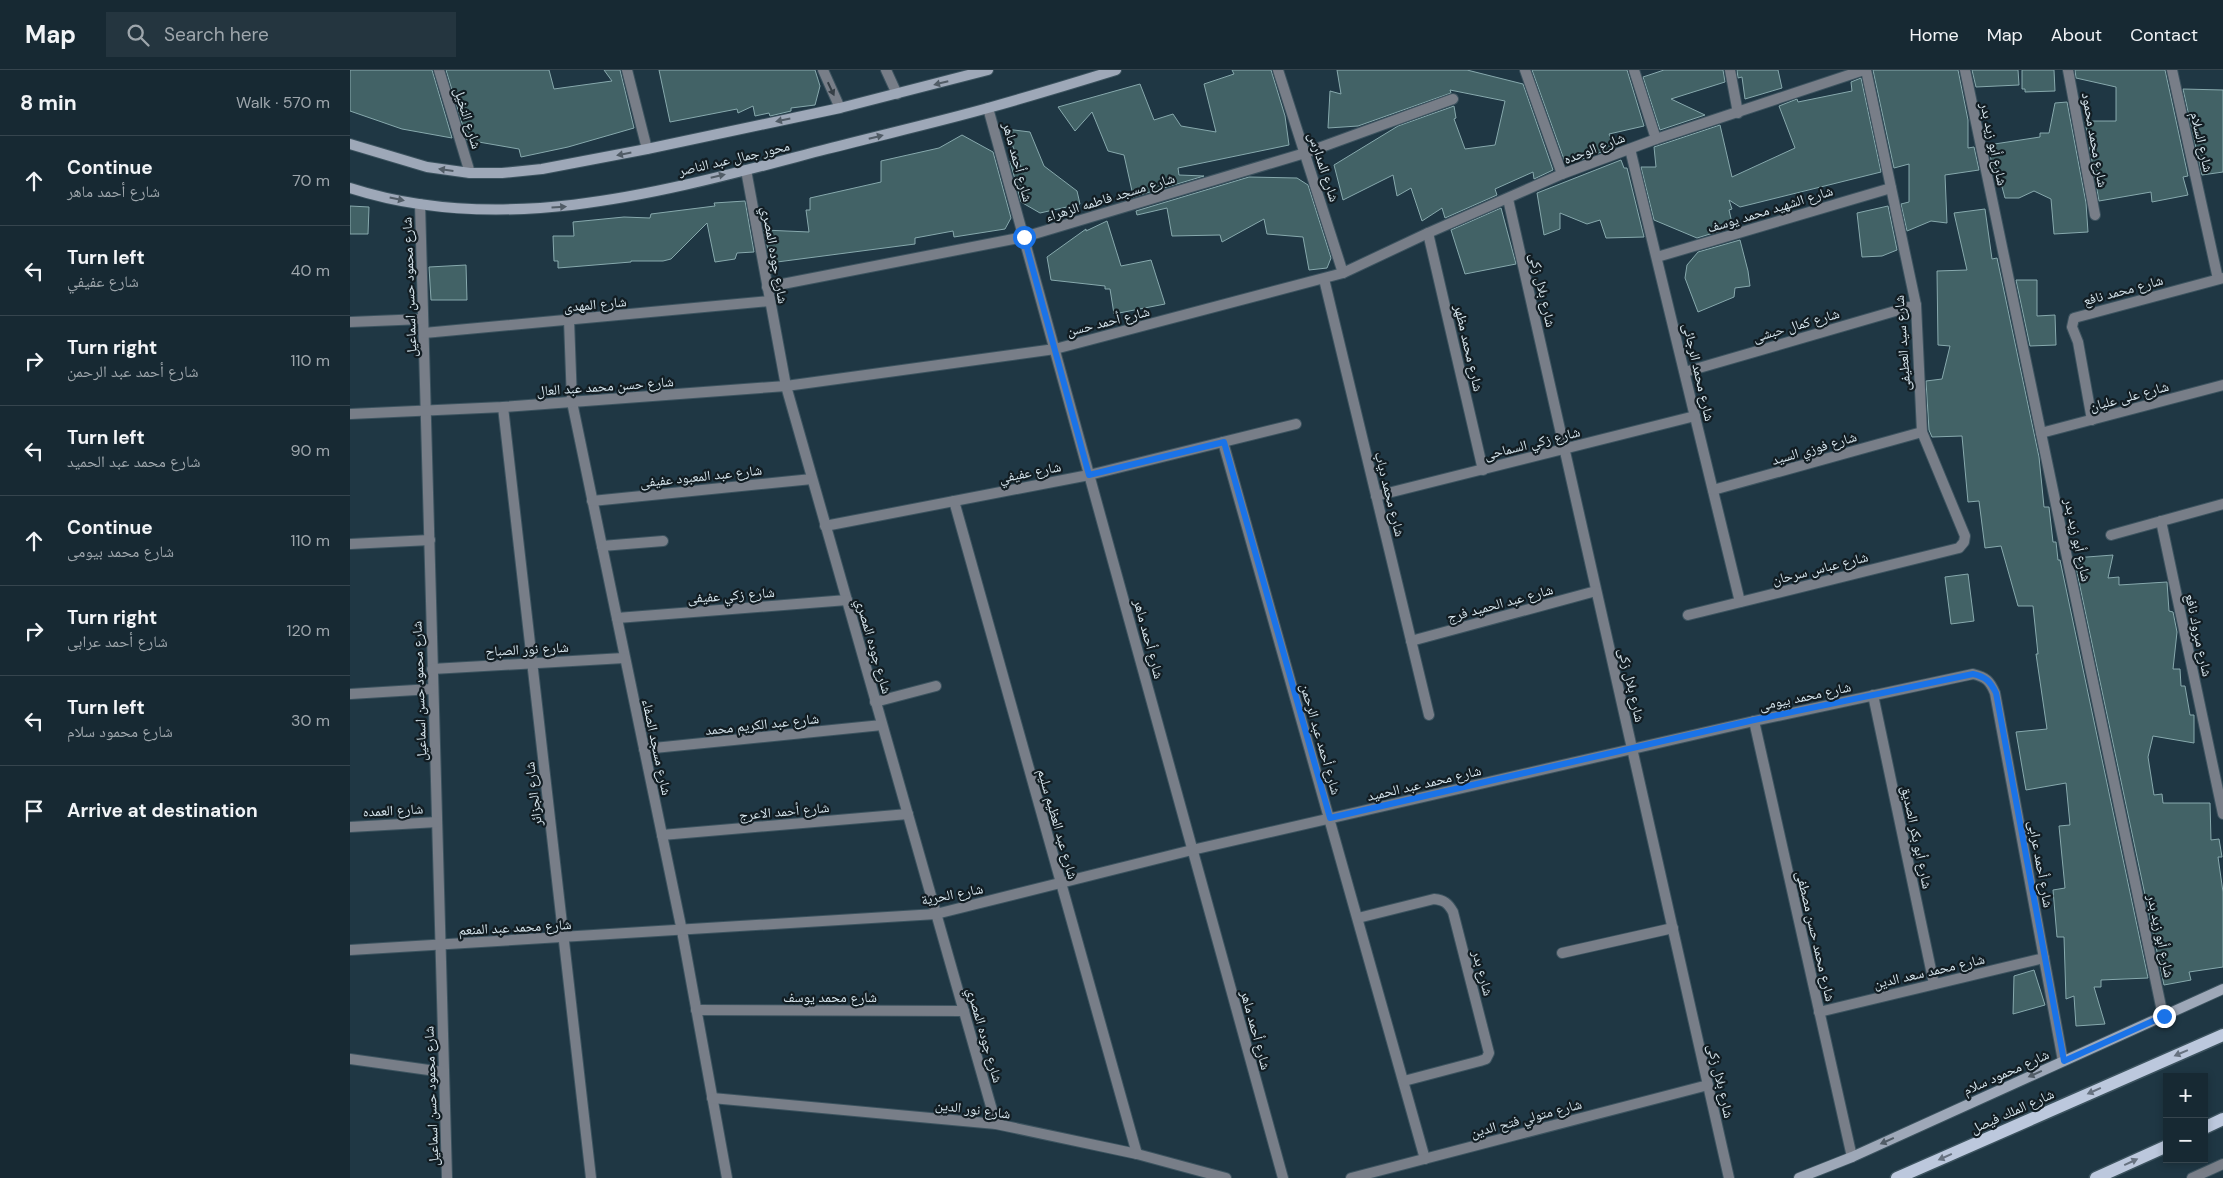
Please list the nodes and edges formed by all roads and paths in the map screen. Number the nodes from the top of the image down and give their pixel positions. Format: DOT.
graph roads {
  1 [pos="439,70"];
  2 [pos="627,70"];
  3 [pos="823,70"];
  4 [pos="886,70"];
  5 [pos="1116,70"];
  6 [pos="1278,70"];
  7 [pos="1525,70"];
  8 [pos="1634,70"];
  9 [pos="1730,70"];
  10 [pos="1865,70"];
  11 [pos="1965,70"];
  12 [pos="2068,70"];
  13 [pos="2172,70"];
  14 [pos="982,71"];
  15 [pos="897,94"];
  16 [pos="1452,99"];
  17 [pos="840,108"];
  18 [pos="988,108"];
  19 [pos="1738,113"];
  20 [pos="1656,140"];
  21 [pos="350,144"];
  22 [pos="646,149"];
  23 [pos="1630,149"];
  24 [pos="1305,153"];
  25 [pos="746,170"];
  26 [pos="470,173"];
  27 [pos="1562,174"];
  28 [pos="350,188"];
  29 [pos="1891,188"];
  30 [pos="1508,199"];
  31 [pos="420,204"];
  32 [pos="2095,215"];
  33 [pos="1428,233"];
  34 [pos="1024,237"];
  35 [pos="1657,258"];
  36 [pos="1343,273"];
  37 [pos="2221,279"];
  38 [pos="1324,280"];
  39 [pos="767,287"];
  40 [pos="770,301"];
  41 [pos="1916,305"];
  42 [pos="423,318"];
  43 [pos="569,320"];
  44 [pos="350,322"];
  45 [pos="424,333"];
  46 [pos="1054,349"];
  47 [pos="1685,372"];
  48 [pos="2223,385"];
  49 [pos="786,386"];
  50 [pos="572,402"];
  51 [pos="503,407"];
  52 [pos="426,411"];
  53 [pos="350,414"];
  54 [pos="1695,416"];
  55 [pos="2092,420"];
  56 [pos="1296,424"];
  57 [pos="1922,432"];
  58 [pos="2041,433"];
  59 [pos="1224,442"];
  60 [pos="1564,449"];
  61 [pos="1483,470"];
  62 [pos="1089,475"];
  63 [pos="812,478"];
  64 [pos="1713,490"];
  65 [pos="1376,496"];
  66 [pos="592,500"];
  67 [pos="954,500"];
  68 [pos="2223,504"];
  69 [pos="2161,521"];
  70 [pos="825,526"];
  71 [pos="2111,535"];
  72 [pos="430,540"];
  73 [pos="663,541"];
  74 [pos="350,544"];
  75 [pos="602,546"];
  76 [pos="1958,548"];
  77 [pos="1596,591"];
  78 [pos="847,600"];
  79 [pos="1740,602"];
  80 [pos="1688,615"];
  81 [pos="617,618"];
  82 [pos="1411,641"];
  83 [pos="624,658"];
  84 [pos="532,663"];
  85 [pos="432,669"];
  86 [pos="1984,676"];
  87 [pos="936,686"];
  88 [pos="432,689"];
  89 [pos="350,694"];
  90 [pos="1873,696"];
  91 [pos="875,702"];
  92 [pos="1429,715"];
  93 [pos="1754,720"];
  94 [pos="882,726"];
  95 [pos="644,749"];
  96 [pos="1632,749"];
  97 [pos="908,814"];
  98 [pos="2223,814"];
  99 [pos="1330,818"];
  100 [pos="437,822"];
  101 [pos="350,827"];
  102 [pos="662,835"];
  103 [pos="1192,850"];
  104 [pos="1061,883"];
  105 [pos="936,914"];
  106 [pos="1358,918"];
  107 [pos="1673,928"];
  108 [pos="682,931"];
  109 [pos="563,938"];
  110 [pos="441,945"];
  111 [pos="350,950"];
  112 [pos="1562,953"];
  113 [pos="2044,958"];
  114 [pos="1934,984"];
  115 [pos="2223,989"];
  116 [pos="696,1010"];
  117 [pos="964,1011"];
  118 [pos="1819,1012"];
  119 [pos="2164,1016"];
  120 [pos="2223,1035"];
  121 [pos="350,1059"];
  122 [pos="2064,1061"];
  123 [pos="443,1072"];
  124 [pos="1404,1081"];
  125 [pos="1708,1085"];
  126 [pos="712,1098"];
  127 [pos="2223,1119"];
  128 [pos="996,1124"];
  129 [pos="2208,1126"];
  130 [pos="2163,1148"];
  131 [pos="1137,1154"];
  132 [pos="1852,1157"];
  133 [pos="1426,1158"];
  134 [pos="2223,1164"];
  135 [pos="447,1178"];
  136 [pos="591,1178"];
  137 [pos="727,1178"];
  138 [pos="1226,1178"];
  139 [pos="1283,1178"];
  140 [pos="1351,1178"];
  141 [pos="1729,1178"];
  142 [pos="1799,1178"];
  143 [pos="1897,1178"];
  144 [pos="2096,1178"];
  145 [pos="2192,1178"];
  1 -- 26 [label="street, شارع النخيل"];
  2 -- 22 [label="street"];
  3 -- 17 [label="street, one-way"];
  4 -- 15 [label="street"];
  5 -- 18 [label="street, محور جمال عبد الناصر"];
  6 -- 24 [label="street, شارع المدارس"];
  7 -- 27 [label="street"];
  8 -- 20 [label="street"];
  9 -- 19 [label="street"];
  10 -- 19 [label="street, شارع الوحده"];
  10 -- 29 [label="street, شارع سيد العطيفى"];
  11 -- 58 [label="street, شارع أبو زيد بدر"];
  12 -- 32 [label="street, شارع محمد محمود"];
  13 -- 37 [label="street, شارع السلام"];
  14 -- 15 [label="street, محور جمال عبد الناصر, one-way"];
  15 -- 17 [label="street, محور جمال عبد الناصر"];
  16 -- 24 [label="street, شارع مسجد فاطمه الزهراء"];
  17 -- 22 [label="street, محور جمال عبد الناصر, one-way"];
  25 -- 18 [label="street, محور جمال عبد الناصر, one-way"];
  18 -- 34 [label="street, شارع أحمد ماهر"];
  19 -- 20 [label="street, شارع الوحده"];
  20 -- 23 [label="street, شارع الوحده"];
  26 -- 21 [label="street, محور جمال عبد الناصر, one-way"];
  22 -- 26 [label="street, محور جمال عبد الناصر, one-way"];
  23 -- 27 [label="street, شارع الوحده"];
  23 -- 35 [label="street, شارع محمد الرجائى"];
  24 -- 34 [label="street, شارع مسجد فاطمه الزهراء"];
  24 -- 36 [label="street, شارع المدارس"];
  31 -- 25 [label="street, محور جمال عبد الناصر, one-way"];
  25 -- 39 [label="street, شارع جوده المصري"];
  27 -- 30 [label="street, شارع الوحده"];
  28 -- 31 [label="street, محور جمال عبد الناصر, one-way"];
  29 -- 35 [label="street, شارع الشهيد محمد يوسف"];
  29 -- 41 [label="street, شارع سيد العطيفى"];
  30 -- 33 [label="street, شارع الوحده"];
  30 -- 60 [label="street, شارع بلال زكى"];
  31 -- 42 [label="street, شارع محمود حسن اسماعيل"];
  33 -- 36 [label="street, شارع الوحده"];
  33 -- 61 [label="street, شارع محمد مظهر"];
  34 -- 39 [label="street, شارع مسجد فاطمه الزهراء"];
  34 -- 46 [label="street, شارع أحمد ماهر"];
  35 -- 47 [label="street, شارع محمد الرجائى"];
  36 -- 38 [label="street, شارع أحمد حسن"];
  37 -- 55 [label="street, شارع محمد نافع"];
  38 -- 46 [label="street, شارع أحمد حسن"];
  38 -- 65 [label="street, شارع محمد دياب"];
  39 -- 40 [label="street, شارع جوده المصري"];
  40 -- 43 [label="street, شارع المهدى"];
  40 -- 49 [label="street, شارع جوده المصري"];
  41 -- 47 [label="street, شارع كمال حبشى"];
  41 -- 57 [label="street, شارع سيد العطيفى"];
  42 -- 44 [label="street"];
  42 -- 45 [label="street, شارع محمود حسن اسماعيل"];
  43 -- 45 [label="street, شارع المهدى"];
  43 -- 50 [label="street, شارع مسجد الصفاء"];
  45 -- 52 [label="street, شارع محمود حسن اسماعيل"];
  46 -- 49 [label="street, شارع أحمد حسن"];
  46 -- 62 [label="street, شارع أحمد ماهر"];
  47 -- 54 [label="street, شارع محمد الرجائى"];
  48 -- 55 [label="street, شارع على عليان"];
  49 -- 50 [label="street, شارع حسن محمد عبد العال"];
  49 -- 63 [label="street, شارع جوده المصري"];
  50 -- 51 [label="street, شارع حسن محمد عبد العال"];
  50 -- 66 [label="street, شارع مسجد الصفاء"];
  51 -- 52 [label="street, شارع حسن محمد عبد العال"];
  51 -- 84 [label="street, شارع الجزائر"];
  52 -- 53 [label="street, شارع حسن محمد عبد العال"];
  52 -- 72 [label="street, شارع محمود حسن اسماعيل"];
  54 -- 60 [label="street, شارع زكي السماحى"];
  54 -- 64 [label="street, شارع محمد الرجائى"];
  55 -- 58 [label="street, شارع على عليان"];
  56 -- 59 [label="street, شارع عفيفي"];
  57 -- 64 [label="street, شارع فوزي السيد"];
  57 -- 76 [label="street, شارع سيد العطيفى"];
  58 -- 119 [label="street, شارع أبو زيد بدر"];
  59 -- 62 [label="street, شارع عفيفي"];
  59 -- 99 [label="street, شارع أحمد عبد الرحمن"];
  60 -- 61 [label="street, شارع زكي السماحى"];
  60 -- 77 [label="street, شارع بلال زكى"];
  61 -- 65 [label="street, شارع زكي السماحى"];
  62 -- 67 [label="street, شارع عفيفي"];
  62 -- 103 [label="street, شارع أحمد ماهر"];
  63 -- 66 [label="street, شارع عبد المعبود عفيفى"];
  63 -- 70 [label="street, شارع جوده المصري"];
  64 -- 79 [label="street, شارع محمد الرجائى"];
  65 -- 82 [label="street, شارع محمد دياب"];
  66 -- 75 [label="street, شارع مسجد الصفاء"];
  67 -- 70 [label="street, شارع عفيفي"];
  67 -- 104 [label="street, شارع عبد العظيم سليم"];
  68 -- 69 [label="street"];
  69 -- 71 [label="street"];
  69 -- 98 [label="street, شارع مبروك نافع"];
  70 -- 78 [label="street, شارع جوده المصري"];
  72 -- 74 [label="street"];
  72 -- 85 [label="street, شارع محمود حسن اسماعيل"];
  73 -- 75 [label="street"];
  75 -- 81 [label="street, شارع مسجد الصفاء"];
  76 -- 79 [label="street, شارع عباس سرحان"];
  77 -- 82 [label="street, شارع عبد الحميد فرج"];
  77 -- 96 [label="street, شارع بلال زكى"];
  78 -- 81 [label="street, شارع زكي عفيفى"];
  78 -- 91 [label="street, شارع جوده المصري"];
  79 -- 80 [label="street, شارع عباس سرحان"];
  81 -- 83 [label="street, شارع مسجد الصفاء"];
  82 -- 92 [label="street, شارع محمد دياب"];
  83 -- 84 [label="street, شارع نور الصباح"];
  83 -- 95 [label="street, شارع مسجد الصفاء"];
  84 -- 85 [label="street, شارع نور الصباح"];
  84 -- 109 [label="street, شارع الجزائر"];
  85 -- 88 [label="street, شارع محمود حسن اسماعيل"];
  86 -- 90 [label="street, شارع محمد بيومى"];
  86 -- 113 [label="street, شارع أحمد عرابى"];
  87 -- 91 [label="street"];
  88 -- 89 [label="street"];
  88 -- 100 [label="street, شارع محمود حسن اسماعيل"];
  90 -- 93 [label="street, شارع محمد بيومى"];
  90 -- 114 [label="street, شارع أبو بكر الصديق"];
  91 -- 94 [label="street, شارع جوده المصري"];
  93 -- 96 [label="street, شارع محمد بيومى"];
  93 -- 118 [label="street, شارع محمد حسن مصطفى"];
  94 -- 95 [label="street, شارع عبد الكريم محمد"];
  94 -- 97 [label="street, شارع جوده المصري"];
  95 -- 102 [label="street, شارع مسجد الصفاء"];
  96 -- 99 [label="street, شارع محمد عبد الحميد"];
  96 -- 107 [label="street, شارع بلال زكى"];
  97 -- 102 [label="street, شارع أحمد الاعرج"];
  97 -- 105 [label="street, شارع جوده المصري"];
  99 -- 103 [label="street, شارع محمد عبد الحميد"];
  99 -- 106 [label="street, شارع أحمد عبد الرحمن"];
  100 -- 101 [label="street, شارع العمده"];
  100 -- 110 [label="street, شارع محمود حسن اسماعيل"];
  102 -- 108 [label="street, شارع مسجد الصفاء"];
  103 -- 104 [label="street, شارع الحرية"];
  103 -- 139 [label="street, شارع أحمد ماهر"];
  104 -- 105 [label="street, شارع الحرية"];
  104 -- 131 [label="street, شارع عبد العظيم سليم"];
  105 -- 108 [label="street, شارع الحرية"];
  105 -- 117 [label="street, شارع جوده المصري"];
  106 -- 124 [label="street, شارع أحمد عبد الرحمن"];
  106 -- 124 [label="street, شارع بدر"];
  107 -- 112 [label="street"];
  107 -- 125 [label="street, شارع بلال زكى"];
  108 -- 109 [label="street, شارع محمد عبد المنعم"];
  108 -- 116 [label="street, شارع مسجد الصفاء"];
  109 -- 110 [label="street, شارع محمد عبد المنعم"];
  109 -- 136 [label="street, شارع الجزائر"];
  110 -- 111 [label="street, شارع محمد عبد المنعم"];
  110 -- 123 [label="street, شارع محمود حسن اسماعيل"];
  113 -- 114 [label="street, شارع محمد سعد الدين"];
  113 -- 122 [label="street, شارع أحمد عرابى"];
  114 -- 118 [label="street, شارع محمد سعد الدين"];
  115 -- 119 [label="street, شارع محمود سلام"];
  116 -- 117 [label="street, شارع محمد يوسف"];
  116 -- 126 [label="street, شارع مسجد الصفاء"];
  117 -- 128 [label="street, شارع جوده المصري"];
  118 -- 132 [label="street, شارع محمد حسن مصطفى"];
  119 -- 122 [label="street, شارع محمود سلام"];
  120 -- 143 [label="main road, شارع الملك فيصل, one-way"];
  121 -- 123 [label="street"];
  122 -- 132 [label="street, شارع محمود سلام, one-way"];
  123 -- 135 [label="street, شارع محمود حسن اسماعيل"];
  124 -- 133 [label="street, شارع أحمد عبد الرحمن"];
  125 -- 133 [label="street, شارع متولي فتح الدين"];
  125 -- 141 [label="street, شارع بلال زكى"];
  126 -- 128 [label="street, شارع نور الدين"];
  126 -- 137 [label="street, شارع مسجد الصفاء"];
  127 -- 129 [label="main road"];
  128 -- 131 [label="street, شارع نور الدين"];
  144 -- 130 [label="main road, one-way"];
  131 -- 138 [label="street, شارع نور الدين"];
  132 -- 142 [label="street, شارع محمود سلام"];
  133 -- 140 [label="street, شارع متولي فتح الدين"];
  134 -- 145 [label="street"];
}
